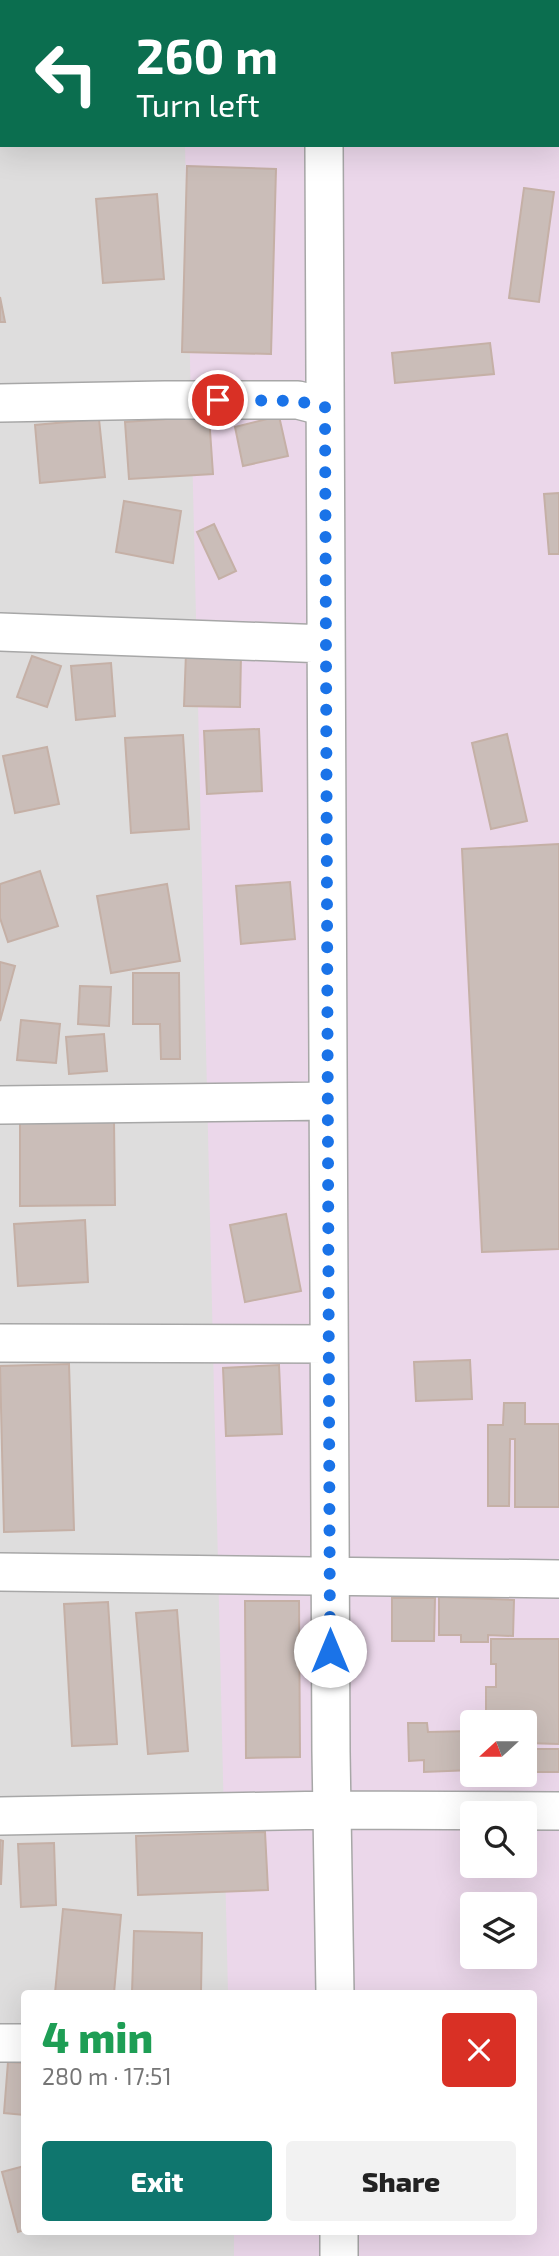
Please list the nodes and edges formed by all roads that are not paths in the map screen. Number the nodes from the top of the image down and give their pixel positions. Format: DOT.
graph roads {
  1 [pos="324,147"];
  2 [pos="0,403"];
  3 [pos="325,407"];
  4 [pos="0,632"];
  5 [pos="326,644"];
  6 [pos="328,1101"];
  7 [pos="0,1105"];
  8 [pos="0,1343"];
  9 [pos="329,1344"];
  10 [pos="0,1572"];
  11 [pos="330,1576"];
  12 [pos="559,1579"];
  13 [pos="332,1810"];
  14 [pos="559,1811"];
  15 [pos="0,1816"];
  16 [pos="335,1990"];
  17 [pos="0,2043"];
  18 [pos="21,2043"];
  19 [pos="339,2235"];
  20 [pos="339,2256"];
  1 -- 3 [label="street"];
  2 -- 3 [label="street"];
  3 -- 5 [label="street"];
  4 -- 5 [label="street"];
  5 -- 6 [label="street"];
  6 -- 7 [label="street"];
  6 -- 9 [label="street"];
  8 -- 9 [label="street"];
  9 -- 11 [label="street"];
  10 -- 11 [label="street"];
  11 -- 12 [label="street"];
  11 -- 13 [label="street"];
  13 -- 14 [label="street"];
  13 -- 15 [label="street"];
  13 -- 16 [label="street"];
  17 -- 18 [label="street"];
  19 -- 20 [label="street"];
}
